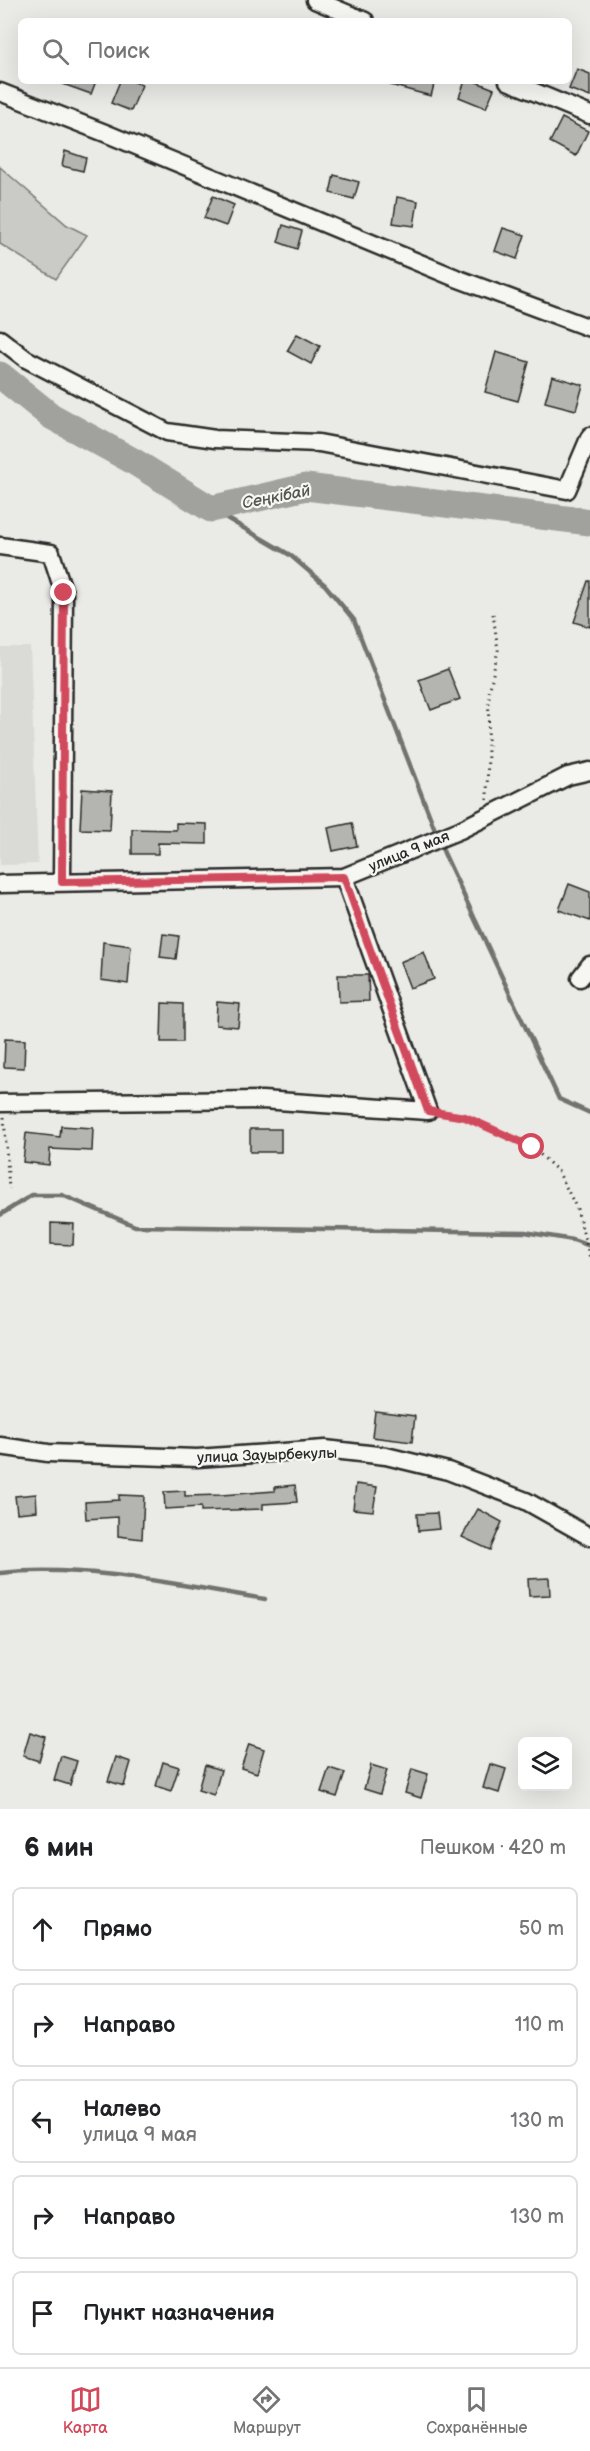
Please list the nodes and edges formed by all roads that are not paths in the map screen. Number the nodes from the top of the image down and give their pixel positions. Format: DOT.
graph roads {
  1 [pos="318,1"];
  2 [pos="358,18"];
  3 [pos="515,84"];
  4 [pos="0,92"];
  5 [pos="590,115"];
  6 [pos="590,328"];
  7 [pos="0,339"];
  8 [pos="590,436"];
  9 [pos="0,546"];
  10 [pos="590,771"];
  11 [pos="344,877"];
  12 [pos="62,882"];
  13 [pos="0,884"];
  14 [pos="2,1103"];
  15 [pos="0,1446"];
  16 [pos="590,1538"];
  1 -- 2 [label="street"];
  3 -- 5 [label="street"];
  4 -- 6 [label="street"];
  7 -- 8 [label="street"];
  9 -- 12 [label="street"];
  10 -- 11 [label="street, улица 9 мая"];
  11 -- 12 [label="street, улица 9 мая"];
  11 -- 14 [label="street"];
  12 -- 13 [label="street, улица 9 мая"];
  15 -- 16 [label="street, улица Зауырбекулы"];
}
